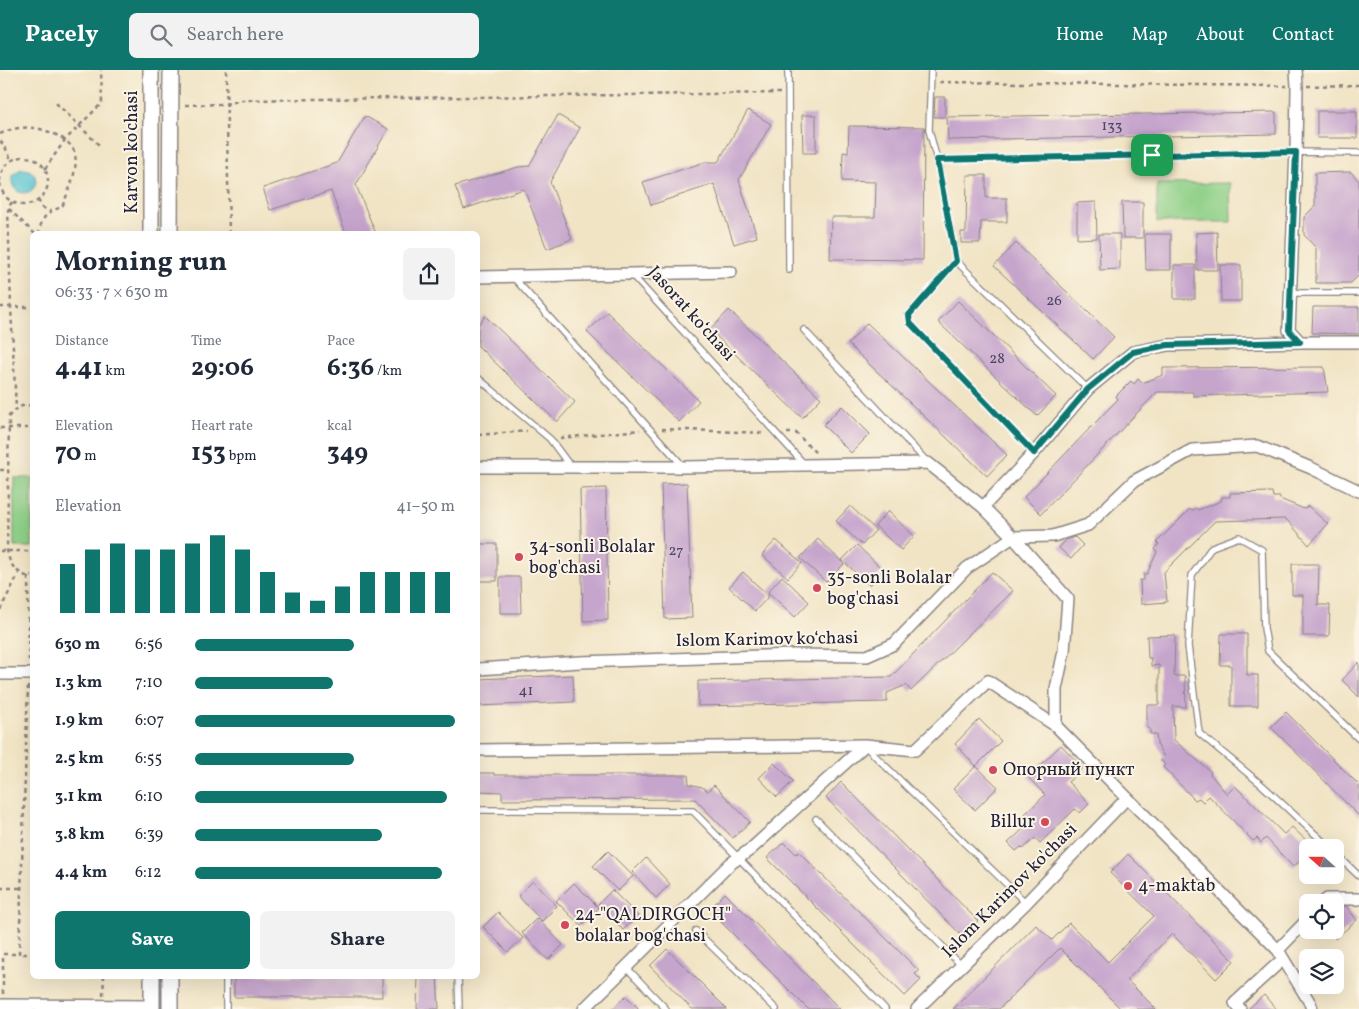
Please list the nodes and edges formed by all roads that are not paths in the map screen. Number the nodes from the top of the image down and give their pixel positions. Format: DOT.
graph roads {
  1 [pos="151,70"];
  2 [pos="171,70"];
  3 [pos="788,70"];
  4 [pos="931,70"];
  5 [pos="1296,70"];
  6 [pos="1296,152"];
  7 [pos="1359,153"];
  8 [pos="937,160"];
  9 [pos="151,231"];
  10 [pos="170,231"];
  11 [pos="956,261"];
  12 [pos="789,270"];
  13 [pos="731,272"];
  14 [pos="631,273"];
  15 [pos="512,276"];
  16 [pos="480,277"];
  17 [pos="1291,293"];
  18 [pos="1359,293"];
  19 [pos="804,330"];
  20 [pos="1300,342"];
  21 [pos="1359,342"];
  22 [pos="480,380"];
  23 [pos="1088,389"];
  24 [pos="1034,453"];
  25 [pos="928,462"];
  26 [pos="805,465"];
  27 [pos="570,466"];
  28 [pos="480,467"];
  29 [pos="684,467"];
  30 [pos="1359,491"];
  31 [pos="983,508"];
  32 [pos="1013,537"];
  33 [pos="480,669"];
  34 [pos="0,674"];
  35 [pos="30,674"];
  36 [pos="1056,726"];
  37 [pos="1359,739"];
  38 [pos="865,745"];
  39 [pos="480,750"];
  40 [pos="1127,798"];
  41 [pos="480,810"];
  42 [pos="816,819"];
  43 [pos="1320,839"];
  44 [pos="738,858"];
  45 [pos="1344,861"];
  46 [pos="1359,876"];
  47 [pos="1344,899"];
  48 [pos="1359,899"];
  49 [pos="1026,903"];
  50 [pos="1299,930"];
  51 [pos="696,931"];
  52 [pos="1280,954"];
  53 [pos="961,965"];
  54 [pos="626,967"];
  55 [pos="152,979"];
  56 [pos="170,979"];
  57 [pos="226,979"];
  58 [pos="458,979"];
  59 [pos="1,1005"];
  60 [pos="45,1007"];
  61 [pos="75,1007"];
  62 [pos="152,1008"];
  63 [pos="170,1009"];
  64 [pos="226,1009"];
  65 [pos="459,1009"];
  66 [pos="584,1009"];
  67 [pos="666,1009"];
  68 [pos="776,1009"];
  69 [pos="885,1009"];
  70 [pos="917,1009"];
  71 [pos="1240,1009"];
  72 [pos="1312,1009"];
  1 -- 9 [label="main road, Karvon ko'chasi"];
  2 -- 10 [label="main road"];
  3 -- 12 [label="lane"];
  4 -- 8 [label="lane"];
  5 -- 6 [label="street"];
  6 -- 7 [label="lane"];
  6 -- 8 [label="lane"];
  6 -- 17 [label="street"];
  8 -- 11 [label="lane"];
  11 -- 23 [label="lane"];
  11 -- 24 [label="lane"];
  13 -- 14 [label="street"];
  14 -- 15 [label="street, Jasorat ko‘chasi"];
  14 -- 26 [label="lane, Jasorat ko‘chasi"];
  15 -- 16 [label="street, Jasorat ko‘chasi"];
  15 -- 29 [label="lane"];
  17 -- 18 [label="lane"];
  17 -- 20 [label="street"];
  19 -- 25 [label="lane"];
  20 -- 21 [label="street"];
  20 -- 23 [label="street"];
  22 -- 27 [label="lane"];
  23 -- 24 [label="street"];
  24 -- 31 [label="street"];
  25 -- 26 [label="street"];
  25 -- 31 [label="street"];
  26 -- 29 [label="street"];
  27 -- 28 [label="street"];
  27 -- 29 [label="street"];
  30 -- 32 [label="street"];
  31 -- 32 [label="street"];
  32 -- 33 [label="street, Islom Karimov ko‘chasi"];
  32 -- 36 [label="street"];
  34 -- 35 [label="street"];
  36 -- 38 [label="street"];
  36 -- 40 [label="street"];
  37 -- 43 [label="lane"];
  38 -- 39 [label="street"];
  38 -- 44 [label="street"];
  38 -- 49 [label="lane"];
  40 -- 49 [label="street, Islom Karimov ko'chasi"];
  40 -- 52 [label="street"];
  41 -- 44 [label="lane"];
  42 -- 53 [label="lane"];
  44 -- 54 [label="street"];
  44 -- 69 [label="lane"];
  45 -- 46 [label="lane"];
  47 -- 48 [label="street"];
  49 -- 53 [label="street, Islom Karimov ko'chasi"];
  50 -- 52 [label="street"];
  51 -- 68 [label="lane"];
  52 -- 71 [label="street"];
  52 -- 72 [label="street"];
  53 -- 70 [label="street, Islom Karimov ko'chasi"];
  54 -- 66 [label="street"];
  54 -- 67 [label="lane"];
  55 -- 62 [label="main road"];
  56 -- 63 [label="main road"];
  57 -- 64 [label="lane"];
  58 -- 65 [label="lane"];
  59 -- 60 [label="street"];
  60 -- 61 [label="street"];
  61 -- 62 [label="street"];
}
